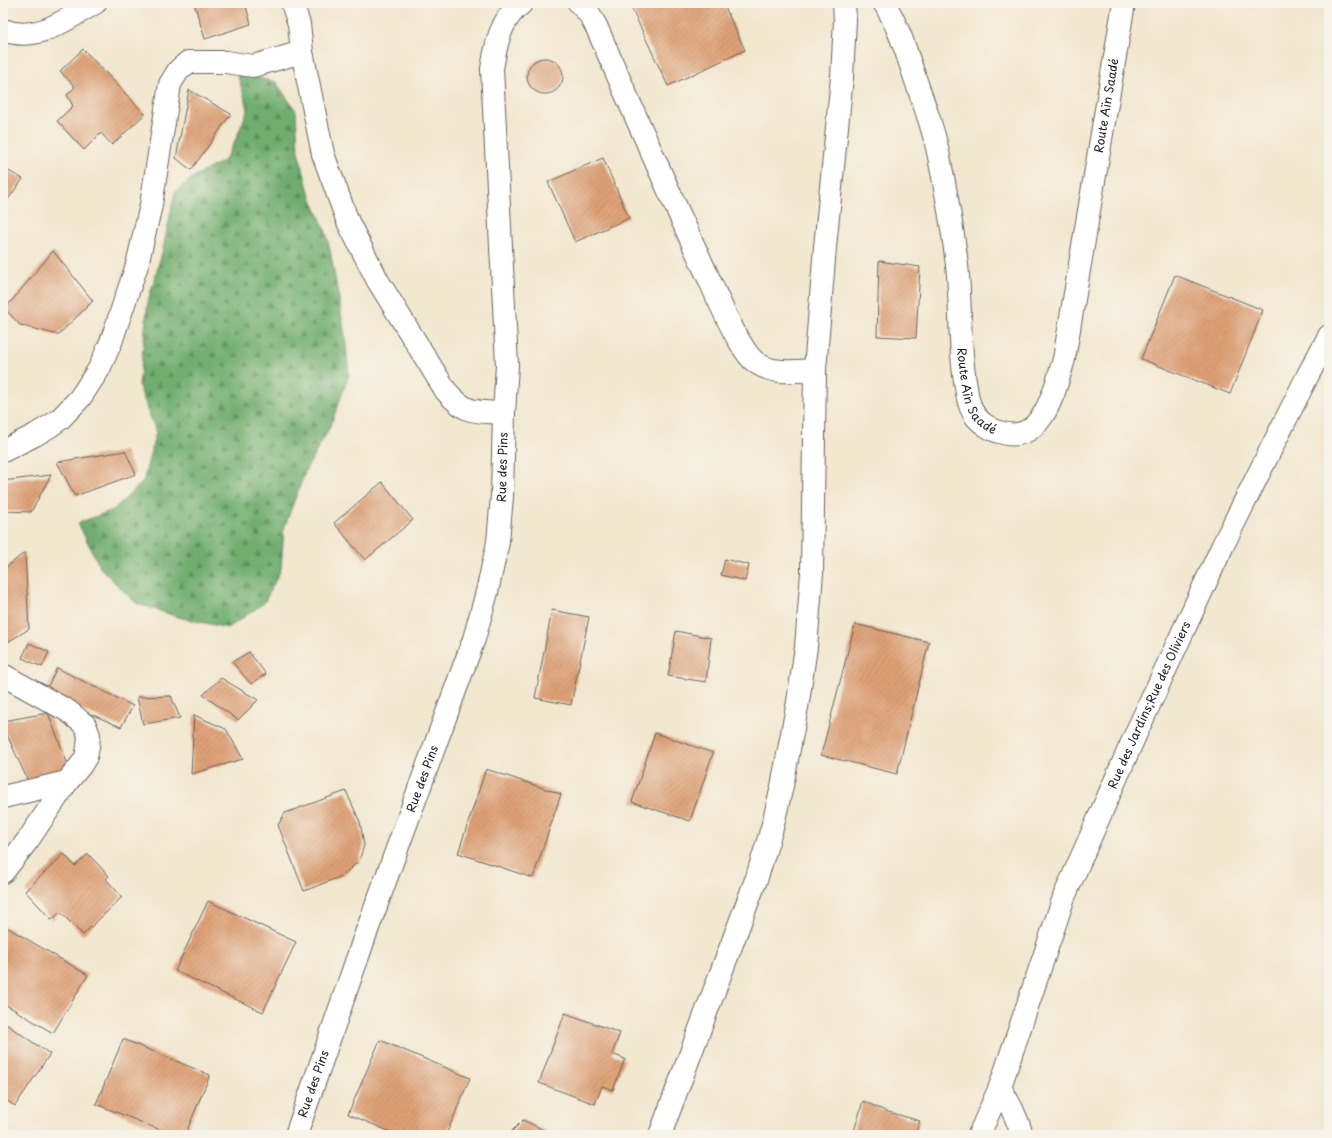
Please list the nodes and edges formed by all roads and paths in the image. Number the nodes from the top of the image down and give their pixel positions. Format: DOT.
graph roads {
  1 [pos="95,3"];
  2 [pos="292,3"];
  3 [pos="522,3"];
  4 [pos="579,3"];
  5 [pos="844,3"];
  6 [pos="884,3"];
  7 [pos="1124,3"];
  8 [pos="3,30"];
  9 [pos="302,52"];
  10 [pos="1329,336"];
  11 [pos="815,370"];
  12 [pos="504,413"];
  13 [pos="3,451"];
  14 [pos="3,675"];
  15 [pos="67,782"];
  16 [pos="3,797"];
  17 [pos="3,872"];
  18 [pos="1000,1087"];
  19 [pos="296,1135"];
  20 [pos="660,1135"];
  21 [pos="979,1135"];
  22 [pos="1022,1135"];
  1 -- 8 [label="street"];
  2 -- 9 [label="street"];
  3 -- 12 [label="street, Rue des Pins"];
  4 -- 11 [label="street"];
  5 -- 11 [label="street"];
  6 -- 7 [label="street, Route Aïn Saadé"];
  9 -- 12 [label="street"];
  9 -- 13 [label="street"];
  10 -- 18 [label="street, Rue des Jardins;Rue des Oliviers"];
  11 -- 20 [label="street"];
  12 -- 19 [label="street, Rue des Pins"];
  14 -- 15 [label="street"];
  15 -- 16 [label="street"];
  15 -- 17 [label="street"];
  18 -- 21 [label="street, Rue des Jardins;Rue des Oliviers"];
  18 -- 22 [label="street"];
}
